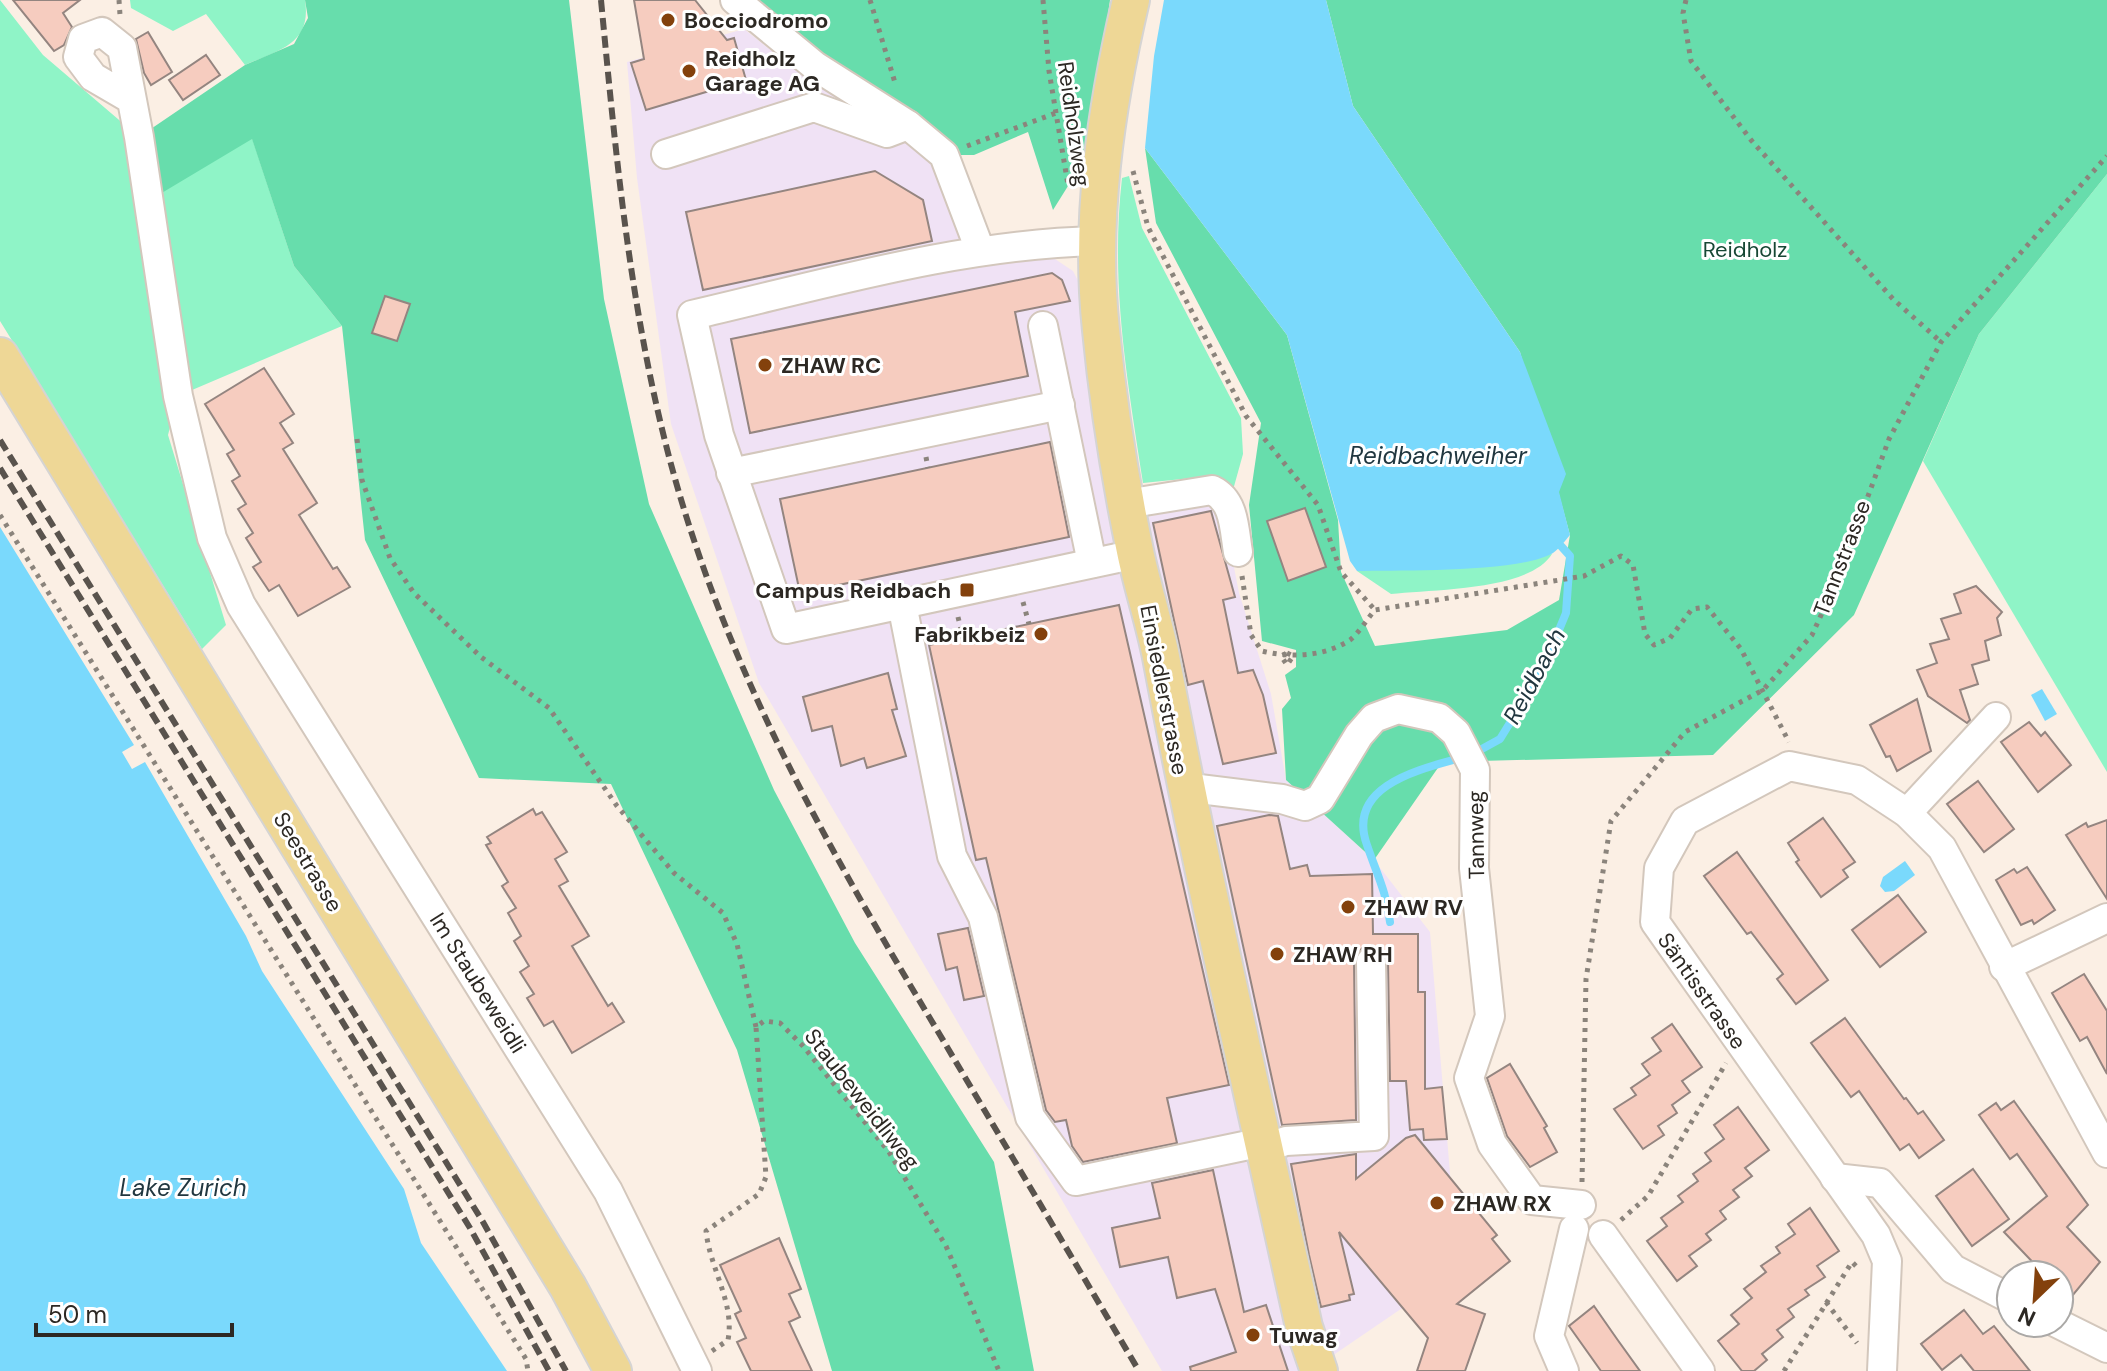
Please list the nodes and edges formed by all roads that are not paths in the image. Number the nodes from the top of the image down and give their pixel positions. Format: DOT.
graph roads {
  1 [pos="735,0"];
  2 [pos="1131,0"];
  3 [pos="129,98"];
  4 [pos="898,118"];
  5 [pos="666,154"];
  6 [pos="1097,241"];
  7 [pos="980,250"];
  8 [pos="1043,326"];
  9 [pos="0,356"];
  10 [pos="1060,405"];
  11 [pos="731,473"];
  12 [pos="1126,504"];
  13 [pos="1238,552"];
  14 [pos="1136,554"];
  15 [pos="1092,563"];
  16 [pos="902,604"];
  17 [pos="1996,717"];
  18 [pos="1183,787"];
  19 [pos="1907,813"];
  20 [pos="2107,918"];
  21 [pos="1371,962"];
  22 [pos="2004,967"];
  23 [pos="1264,1145"];
  24 [pos="2107,1153"];
  25 [pos="1835,1178"];
  26 [pos="1603,1235"];
  27 [pos="1995,1291"];
  28 [pos="2075,1332"];
  29 [pos="2107,1348"];
  30 [pos="613,1371"];
  31 [pos="697,1371"];
  32 [pos="1319,1371"];
  33 [pos="1564,1371"];
  34 [pos="1700,1371"];
  35 [pos="1882,1371"];
  1 -- 4 [label="street"];
  2 -- 6 [label="main road, Einsiedlerstrasse"];
  3 -- 31 [label="street, Im Staubeweidli"];
  4 -- 5 [label="street"];
  4 -- 7 [label="street"];
  6 -- 7 [label="street"];
  6 -- 12 [label="main road, Einsiedlerstrasse"];
  7 -- 11 [label="street"];
  8 -- 10 [label="street"];
  9 -- 30 [label="main road, Seestrasse"];
  10 -- 11 [label="street"];
  10 -- 15 [label="street"];
  11 -- 16 [label="street"];
  12 -- 13 [label="street"];
  12 -- 14 [label="main road, Einsiedlerstrasse"];
  14 -- 15 [label="street"];
  14 -- 18 [label="main road, Einsiedlerstrasse"];
  15 -- 16 [label="street"];
  16 -- 23 [label="street"];
  17 -- 19 [label="street"];
  18 -- 23 [label="main road, Einsiedlerstrasse"];
  18 -- 33 [label="street, Tannweg"];
  19 -- 22 [label="street, Säntisstrasse"];
  19 -- 25 [label="street, Säntisstrasse"];
  20 -- 22 [label="street"];
  21 -- 23 [label="street"];
  22 -- 24 [label="street, Säntisstrasse"];
  23 -- 32 [label="main road, Einsiedlerstrasse"];
  25 -- 27 [label="street"];
  25 -- 35 [label="street, Säntisstrasse"];
  26 -- 34 [label="street"];
  28 -- 29 [label="street"];
}
